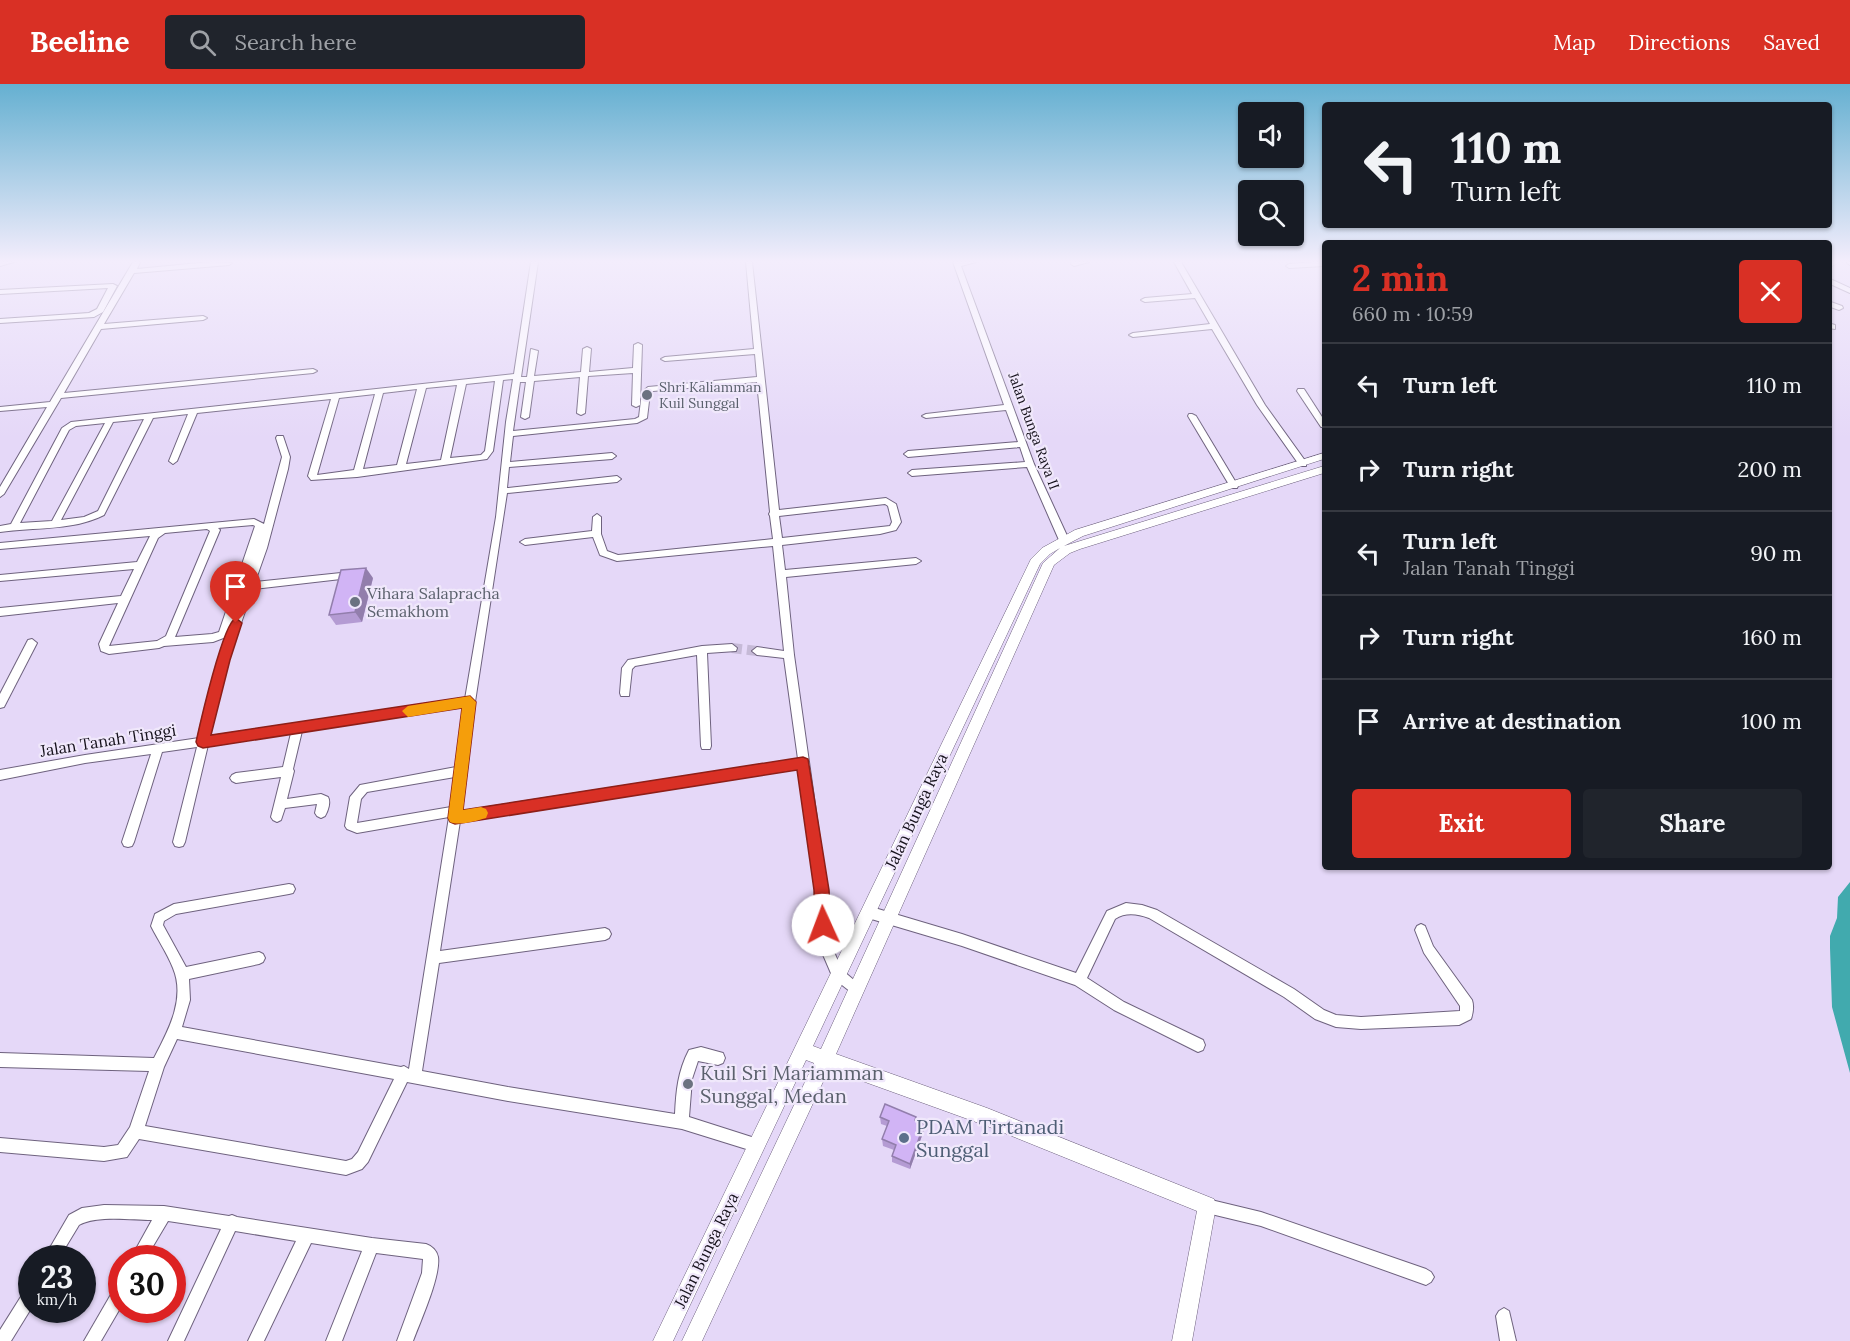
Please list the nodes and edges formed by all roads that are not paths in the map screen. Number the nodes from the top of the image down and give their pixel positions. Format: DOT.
graph roads {
  1 [pos="102,321"];
  2 [pos="172,321"];
  3 [pos="526,321"];
  4 [pos="755,321"];
  5 [pos="978,321"];
  6 [pos="1212,321"];
  7 [pos="1215,326"];
  8 [pos="98,327"];
  9 [pos="1133,335"];
  10 [pos="638,345"];
  11 [pos="587,349"];
  12 [pos="534,351"];
  13 [pos="758,351"];
  14 [pos="665,359"];
  15 [pos="638,370"];
  16 [pos="313,371"];
  17 [pos="583,374"];
  18 [pos="499,378"];
  19 [pos="517,378"];
  20 [pos="530,379"];
  21 [pos="760,379"];
  22 [pos="462,382"];
  23 [pos="422,387"];
  24 [pos="380,391"];
  25 [pos="1301,391"];
  26 [pos="336,396"];
  27 [pos="56,400"];
  28 [pos="636,405"];
  29 [pos="1010,407"];
  30 [pos="0,409"];
  31 [pos="194,412"];
  32 [pos="580,413"];
  33 [pos="926,416"];
  34 [pos="1192,416"];
  35 [pos="149,417"];
  36 [pos="525,417"];
  37 [pos="111,421"];
  38 [pos="1322,421"];
  39 [pos="508,434"];
  40 [pos="280,438"];
  41 [pos="1023,444"];
  42 [pos="908,454"];
  43 [pos="612,456"];
  44 [pos="1322,457"];
  45 [pos="173,461"];
  46 [pos="445,463"];
  47 [pos="1030,464"];
  48 [pos="1303,464"];
  49 [pos="505,465"];
  50 [pos="401,467"];
  51 [pos="1322,469"];
  52 [pos="912,473"];
  53 [pos="357,474"];
  54 [pos="617,479"];
  55 [pos="2,489"];
  56 [pos="503,491"];
  57 [pos="1228,492"];
  58 [pos="774,514"];
  59 [pos="597,518"];
  60 [pos="55,523"];
  61 [pos="209,526"];
  62 [pos="14,527"];
  63 [pos="0,529"];
  64 [pos="157,532"];
  65 [pos="596,534"];
  66 [pos="1064,540"];
  67 [pos="525,542"];
  68 [pos="776,542"];
  69 [pos="0,546"];
  70 [pos="916,561"];
  71 [pos="140,565"];
  72 [pos="781,574"];
  73 [pos="341,576"];
  74 [pos="0,578"];
  75 [pos="248,586"];
  76 [pos="125,599"];
  77 [pos="0,612"];
  78 [pos="165,642"];
  79 [pos="32,643"];
  80 [pos="732,648"];
  81 [pos="702,650"];
  82 [pos="757,651"];
  83 [pos="789,655"];
  84 [pos="625,693"];
  85 [pos="470,702"];
  86 [pos="0,704"];
  87 [pos="297,729"];
  88 [pos="952,735"];
  89 [pos="968,740"];
  90 [pos="203,742"];
  91 [pos="706,746"];
  92 [pos="158,749"];
  93 [pos="803,763"];
  94 [pos="289,771"];
  95 [pos="461,771"];
  96 [pos="0,775"];
  97 [pos="236,778"];
  98 [pos="281,804"];
  99 [pos="321,813"];
  100 [pos="455,814"];
  101 [pos="277,817"];
  102 [pos="128,842"];
  103 [pos="179,842"];
  104 [pos="289,889"];
  105 [pos="868,912"];
  106 [pos="888,920"];
  107 [pos="1421,930"];
  108 [pos="605,934"];
  109 [pos="259,958"];
  110 [pos="432,958"];
  111 [pos="183,974"];
  112 [pos="837,974"];
  113 [pos="1079,980"];
  114 [pos="856,990"];
  115 [pos="174,1032"];
  116 [pos="1198,1045"];
  117 [pos="801,1050"];
  118 [pos="718,1058"];
  119 [pos="825,1058"];
  120 [pos="0,1060"];
  121 [pos="158,1065"];
  122 [pos="409,1074"];
  123 [pos="682,1122"];
  124 [pos="136,1131"];
  125 [pos="0,1144"];
  126 [pos="756,1145"];
  127 [pos="1208,1206"];
  128 [pos="164,1213"];
  129 [pos="232,1222"];
  130 [pos="307,1235"];
  131 [pos="59,1245"];
  132 [pos="146,1245"];
  133 [pos="372,1245"];
  134 [pos="1426,1277"];
  135 [pos="108,1313"];
  136 [pos="18,1315"];
  137 [pos="1504,1316"];
  138 [pos="2,1341"];
  139 [pos="92,1341"];
  140 [pos="176,1341"];
  141 [pos="256,1341"];
  142 [pos="334,1341"];
  143 [pos="405,1341"];
  144 [pos="663,1341"];
  145 [pos="692,1341"];
  146 [pos="1182,1341"];
  147 [pos="1508,1341"];
  1 -- 8 [label="street"];
  2 -- 8 [label="street"];
  3 -- 19 [label="street"];
  4 -- 13 [label="street"];
  5 -- 29 [label="street, Jalan Bunga Raya II"];
  6 -- 7 [label="street"];
  7 -- 9 [label="street"];
  7 -- 48 [label="street"];
  8 -- 27 [label="street"];
  10 -- 15 [label="street"];
  11 -- 17 [label="street"];
  12 -- 20 [label="street"];
  13 -- 14 [label="street"];
  13 -- 21 [label="street"];
  15 -- 17 [label="street"];
  15 -- 28 [label="street"];
  16 -- 27 [label="street"];
  17 -- 20 [label="street"];
  17 -- 32 [label="street"];
  18 -- 19 [label="street"];
  18 -- 22 [label="street"];
  18 -- 46 [label="street"];
  19 -- 20 [label="street"];
  19 -- 39 [label="street"];
  20 -- 36 [label="street"];
  21 -- 39 [label="street"];
  21 -- 58 [label="street"];
  22 -- 23 [label="street"];
  22 -- 46 [label="street"];
  23 -- 24 [label="street"];
  23 -- 50 [label="street"];
  24 -- 26 [label="street"];
  24 -- 53 [label="street"];
  25 -- 38 [label="street"];
  26 -- 31 [label="street"];
  26 -- 53 [label="street"];
  27 -- 30 [label="street"];
  27 -- 55 [label="street"];
  29 -- 33 [label="street"];
  29 -- 41 [label="street, Jalan Bunga Raya II"];
  31 -- 35 [label="street"];
  31 -- 45 [label="street"];
  34 -- 57 [label="street"];
  35 -- 37 [label="street"];
  35 -- 60 [label="street"];
  37 -- 60 [label="street"];
  37 -- 62 [label="street"];
  39 -- 49 [label="street"];
  40 -- 75 [label="street"];
  41 -- 42 [label="street"];
  41 -- 47 [label="street, Jalan Bunga Raya II"];
  43 -- 49 [label="street"];
  44 -- 48 [label="main road, Jalan Bunga Raya"];
  46 -- 50 [label="street"];
  47 -- 52 [label="street"];
  47 -- 66 [label="street, Jalan Bunga Raya II"];
  48 -- 57 [label="main road, Jalan Bunga Raya"];
  49 -- 56 [label="street"];
  50 -- 53 [label="street"];
  51 -- 57 [label="main road, Jalan Bunga Raya"];
  54 -- 56 [label="street"];
  56 -- 85 [label="street"];
  57 -- 66 [label="main road, Jalan Bunga Raya"];
  57 -- 89 [label="main road, Jalan Bunga Raya"];
  58 -- 68 [label="street"];
  58 -- 68 [label="street"];
  59 -- 65 [label="street"];
  60 -- 62 [label="street"];
  61 -- 64 [label="street"];
  61 -- 78 [label="street"];
  61 -- 78 [label="street"];
  62 -- 63 [label="street"];
  64 -- 69 [label="street"];
  64 -- 71 [label="street"];
  65 -- 67 [label="street"];
  65 -- 68 [label="street"];
  66 -- 88 [label="main road, Jalan Bunga Raya"];
  68 -- 72 [label="street"];
  70 -- 72 [label="street"];
  71 -- 74 [label="street"];
  71 -- 76 [label="street"];
  72 -- 83 [label="street"];
  73 -- 75 [label="street"];
  75 -- 90 [label="street"];
  76 -- 77 [label="street"];
  76 -- 78 [label="street"];
  79 -- 86 [label="street"];
  80 -- 81 [label="street"];
  81 -- 84 [label="street"];
  81 -- 91 [label="street"];
  82 -- 83 [label="street"];
  83 -- 93 [label="street"];
  85 -- 87 [label="street, Jalan Tanah Tinggi"];
  85 -- 95 [label="street"];
  87 -- 90 [label="street, Jalan Tanah Tinggi"];
  87 -- 94 [label="street"];
  88 -- 89 [label="main road"];
  88 -- 105 [label="main road, Jalan Bunga Raya"];
  89 -- 106 [label="main road, Jalan Bunga Raya"];
  90 -- 92 [label="street, Jalan Tanah Tinggi"];
  90 -- 103 [label="street"];
  92 -- 96 [label="street, Jalan Tanah Tinggi"];
  92 -- 102 [label="street"];
  93 -- 100 [label="street"];
  93 -- 112 [label="street"];
  94 -- 97 [label="street"];
  94 -- 98 [label="street"];
  95 -- 100 [label="street"];
  95 -- 100 [label="street"];
  98 -- 99 [label="street"];
  98 -- 101 [label="street"];
  100 -- 110 [label="street"];
  104 -- 111 [label="street"];
  105 -- 106 [label="street"];
  105 -- 112 [label="main road, Jalan Bunga Raya"];
  106 -- 113 [label="street"];
  106 -- 114 [label="main road, Jalan Bunga Raya"];
  107 -- 113 [label="street"];
  108 -- 110 [label="street"];
  109 -- 111 [label="street"];
  110 -- 122 [label="street"];
  111 -- 115 [label="street"];
  112 -- 114 [label="street"];
  112 -- 117 [label="main road, Jalan Bunga Raya"];
  113 -- 116 [label="street"];
  114 -- 119 [label="main road, Jalan Bunga Raya"];
  115 -- 121 [label="street"];
  115 -- 122 [label="street"];
  117 -- 119 [label="main road"];
  117 -- 126 [label="main road, Jalan Bunga Raya"];
  118 -- 123 [label="street"];
  119 -- 127 [label="main road"];
  119 -- 145 [label="main road, Jalan Bunga Raya"];
  120 -- 121 [label="street"];
  121 -- 124 [label="street"];
  122 -- 123 [label="street"];
  122 -- 124 [label="street"];
  123 -- 126 [label="street"];
  124 -- 125 [label="street"];
  126 -- 144 [label="main road, Jalan Bunga Raya"];
  127 -- 134 [label="street"];
  127 -- 146 [label="main road"];
  128 -- 129 [label="street"];
  128 -- 131 [label="street"];
  128 -- 132 [label="street"];
  129 -- 130 [label="street"];
  129 -- 140 [label="street"];
  130 -- 133 [label="street"];
  130 -- 141 [label="street"];
  133 -- 142 [label="street"];
  133 -- 143 [label="street"];
  135 -- 139 [label="street"];
  136 -- 138 [label="street"];
  137 -- 147 [label="street"];
}
